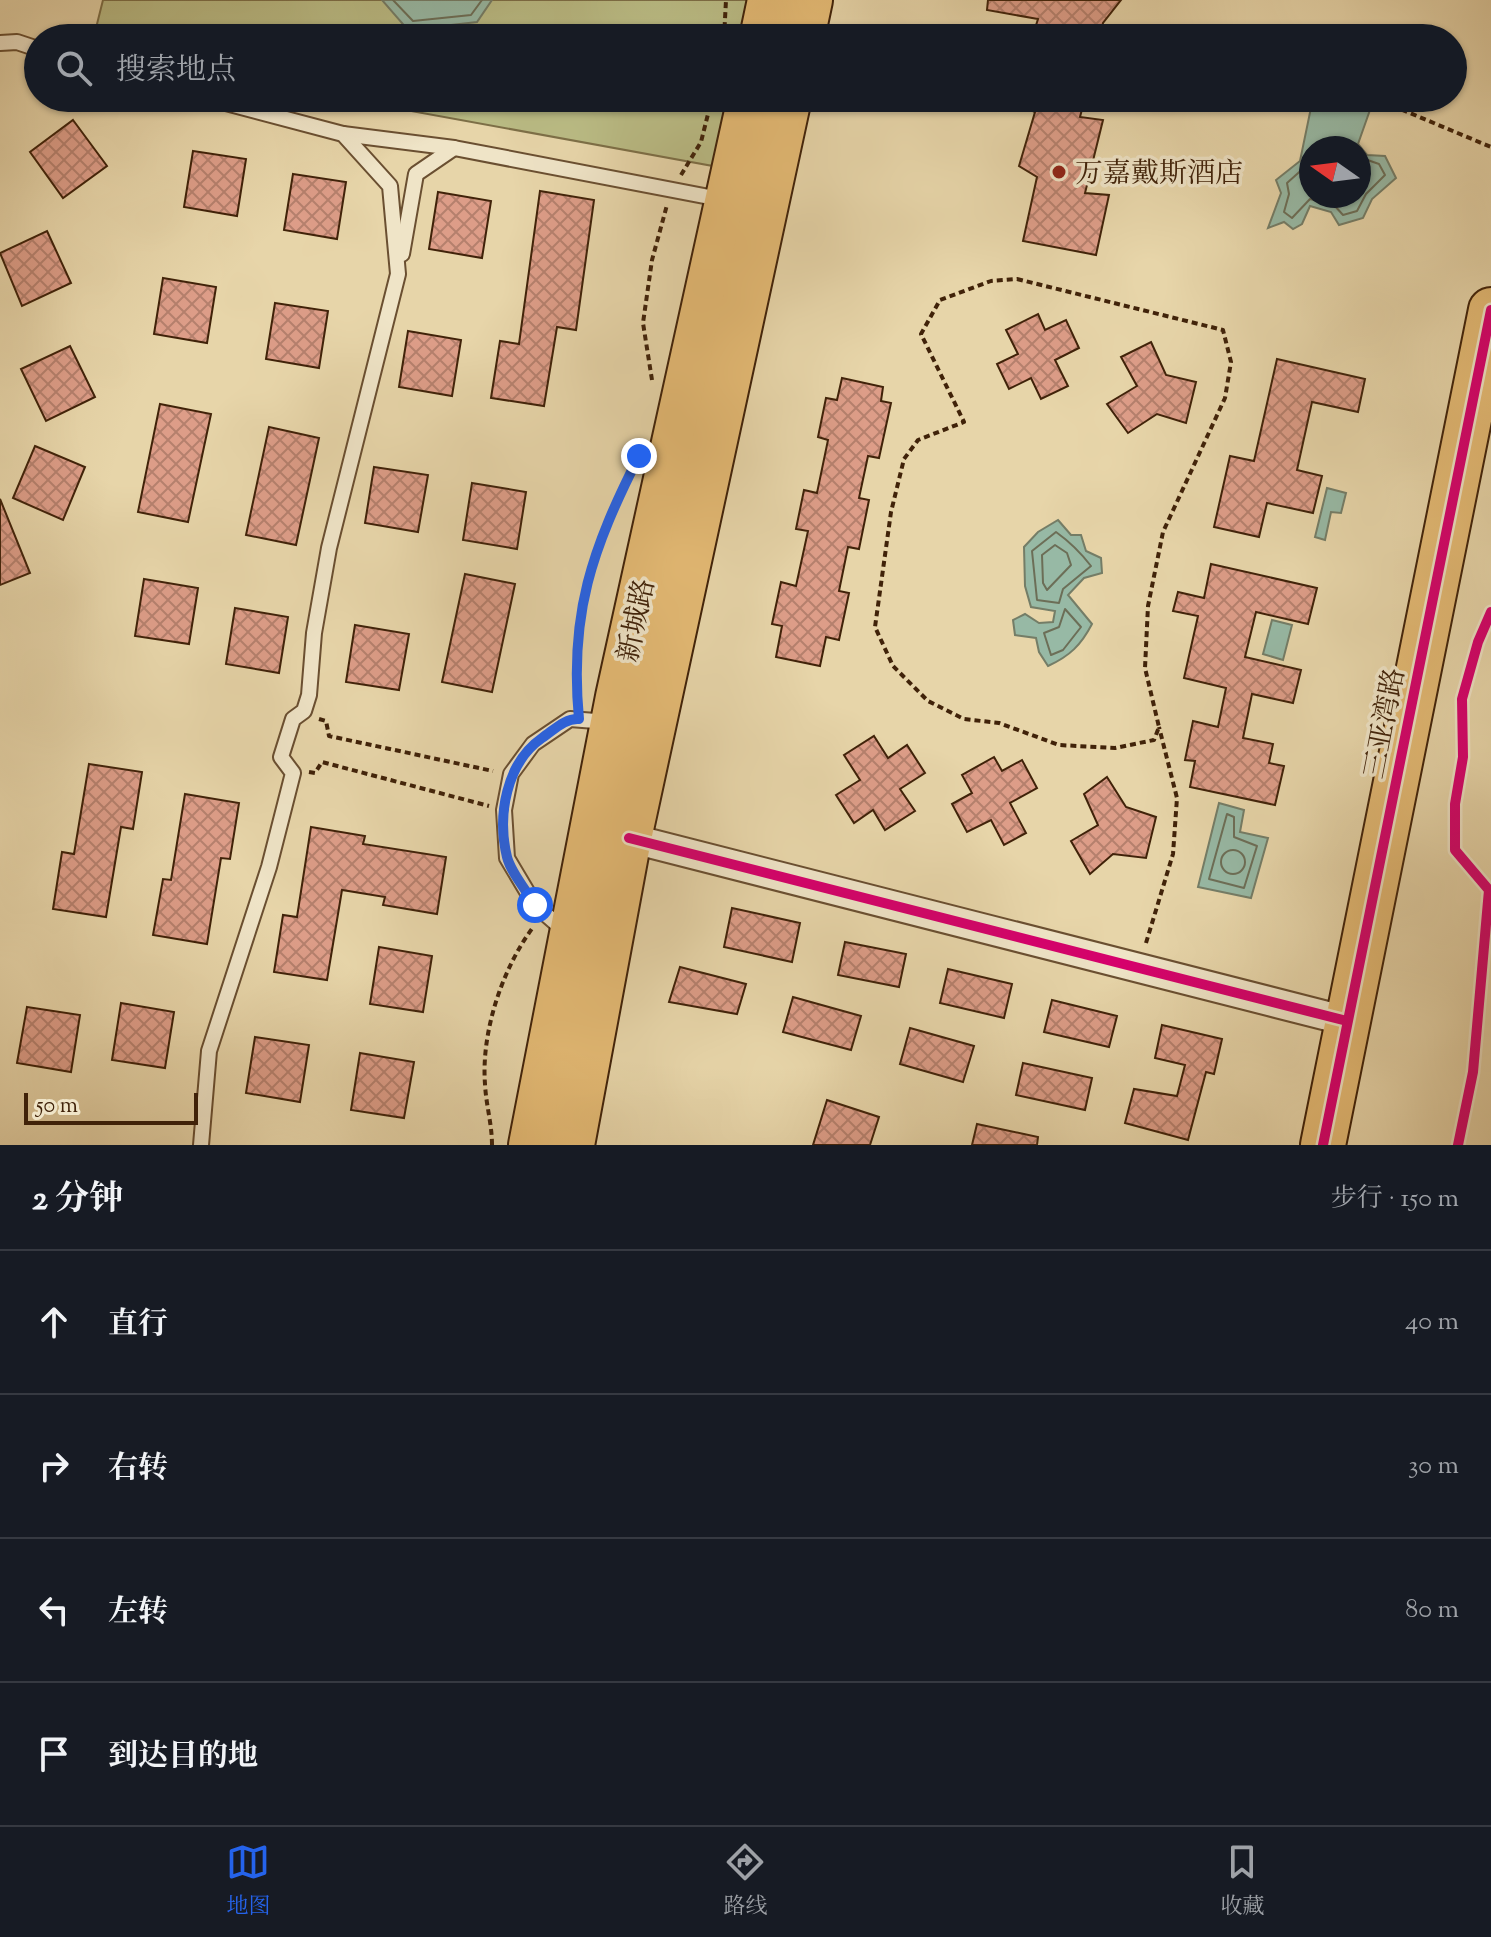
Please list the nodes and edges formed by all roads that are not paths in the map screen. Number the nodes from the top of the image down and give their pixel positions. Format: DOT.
graph roads {
  1 [pos="770,0"];
  2 [pos="810,0"];
  3 [pos="765,24"];
  4 [pos="805,24"];
  5 [pos="0,43"];
  6 [pos="24,44"];
  7 [pos="260,112"];
  8 [pos="747,112"];
  9 [pos="786,112"];
  10 [pos="343,134"];
  11 [pos="454,148"];
  12 [pos="728,200"];
  13 [pos="398,274"];
  14 [pos="1491,310"];
  15 [pos="596,721"];
  16 [pos="629,838"];
  17 [pos="557,925"];
  18 [pos="1347,1021"];
  19 [pos="201,1145"];
  20 [pos="531,1145"];
  21 [pos="572,1145"];
  22 [pos="1323,1145"];
  1 -- 3 [label="main road"];
  2 -- 4 [label="main road"];
  5 -- 6 [label="lane"];
  7 -- 10 [label="lane"];
  8 -- 12 [label="main road, 新城路"];
  9 -- 16 [label="main road, 新城路"];
  10 -- 11 [label="lane"];
  10 -- 13 [label="lane"];
  11 -- 12 [label="lane"];
  11 -- 13 [label="lane"];
  12 -- 15 [label="main road, 新城路"];
  13 -- 19 [label="lane"];
  14 -- 18 [label="main road, 三亚湾路"];
  15 -- 17 [label="main road, 新城路"];
  15 -- 17 [label="lane"];
  16 -- 18 [label="street"];
  16 -- 21 [label="main road, 新城路"];
  17 -- 20 [label="main road, 新城路"];
  18 -- 22 [label="main road, 三亚湾路"];
}
